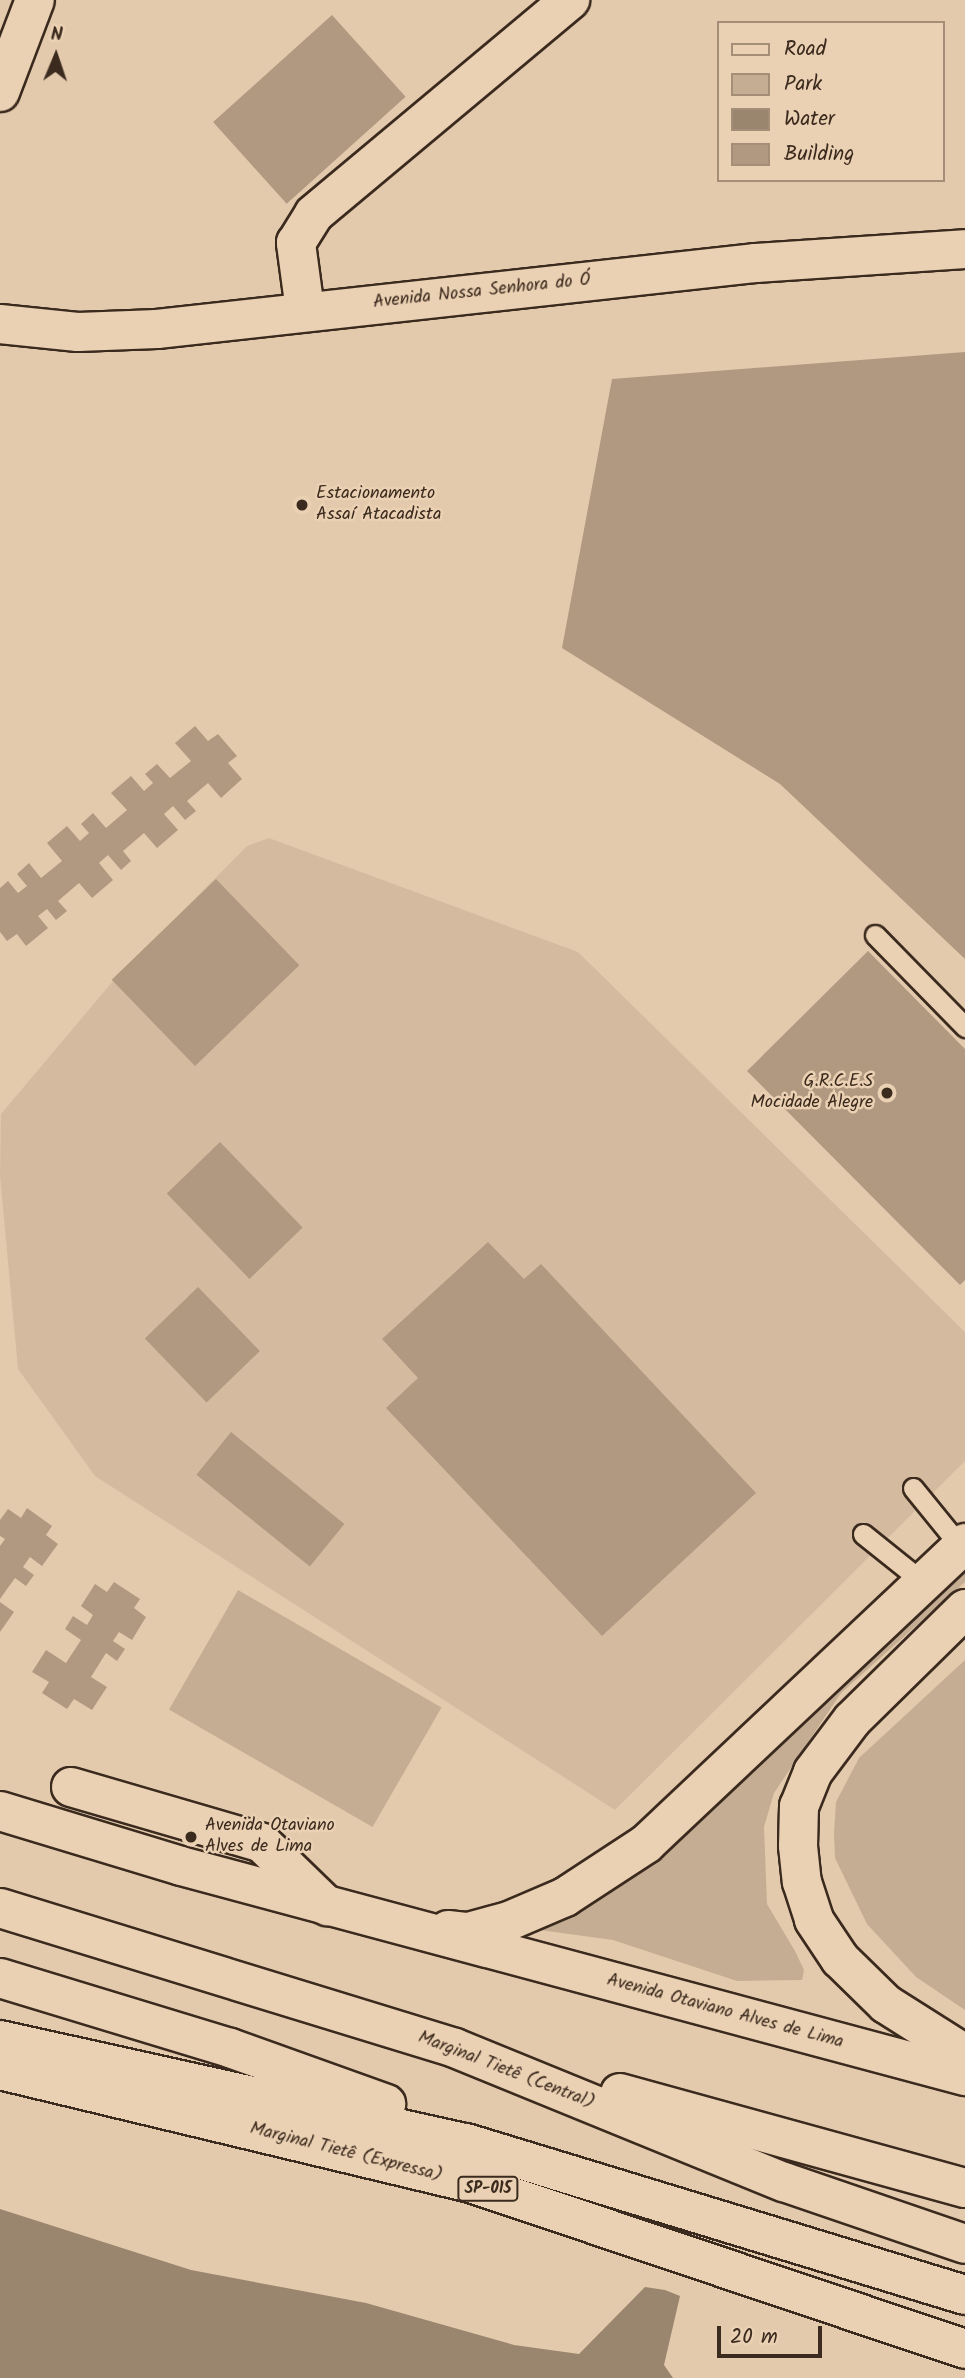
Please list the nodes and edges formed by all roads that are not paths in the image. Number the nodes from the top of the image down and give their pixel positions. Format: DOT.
graph roads {
  1 [pos="36,0"];
  2 [pos="570,0"];
  3 [pos="0,92"];
  4 [pos="965,249"];
  5 [pos="305,310"];
  6 [pos="0,324"];
  7 [pos="874,935"];
  8 [pos="965,1027"];
  9 [pos="914,1488"];
  10 [pos="863,1534"];
  11 [pos="963,1545"];
  12 [pos="923,1582"];
  13 [pos="965,1609"];
  14 [pos="72,1787"];
  15 [pos="0,1811"];
  16 [pos="327,1906"];
  17 [pos="0,1908"];
  18 [pos="410,1927"];
  19 [pos="0,1978"];
  20 [pos="0,2040"];
  21 [pos="456,2048"];
  22 [pos="965,2054"];
  23 [pos="0,2070"];
  24 [pos="965,2076"];
  25 [pos="466,2143"];
  26 [pos="965,2188"];
  27 [pos="965,2244"];
  28 [pos="965,2295"];
  29 [pos="965,2350"];
  1 -- 3 [label="main road"];
  2 -- 5 [label="main road"];
  4 -- 5 [label="main road, Avenida Nossa Senhora do Ó"];
  5 -- 6 [label="main road, Avenida Nossa Senhora do Ó"];
  7 -- 8 [label="lane"];
  9 -- 11 [label="lane"];
  10 -- 12 [label="lane"];
  11 -- 12 [label="main road"];
  12 -- 18 [label="main road"];
  13 -- 22 [label="main road"];
  14 -- 16 [label="main road"];
  15 -- 16 [label="main road, Avenida Otaviano Alves de Lima"];
  16 -- 18 [label="main road, Avenida Otaviano Alves de Lima"];
  17 -- 21 [label="main road, Marginal Tietê (Central)"];
  18 -- 24 [label="main road, Avenida Otaviano Alves de Lima"];
  19 -- 25 [label="main road"];
  20 -- 25 [label="main road, SP-015"];
  21 -- 26 [label="main road"];
  21 -- 27 [label="main road, Marginal Tietê (Central)"];
  23 -- 29 [label="main road, Marginal Tietê (Expressa) / SP-015"];
  25 -- 28 [label="main road, SP-015"];
}
